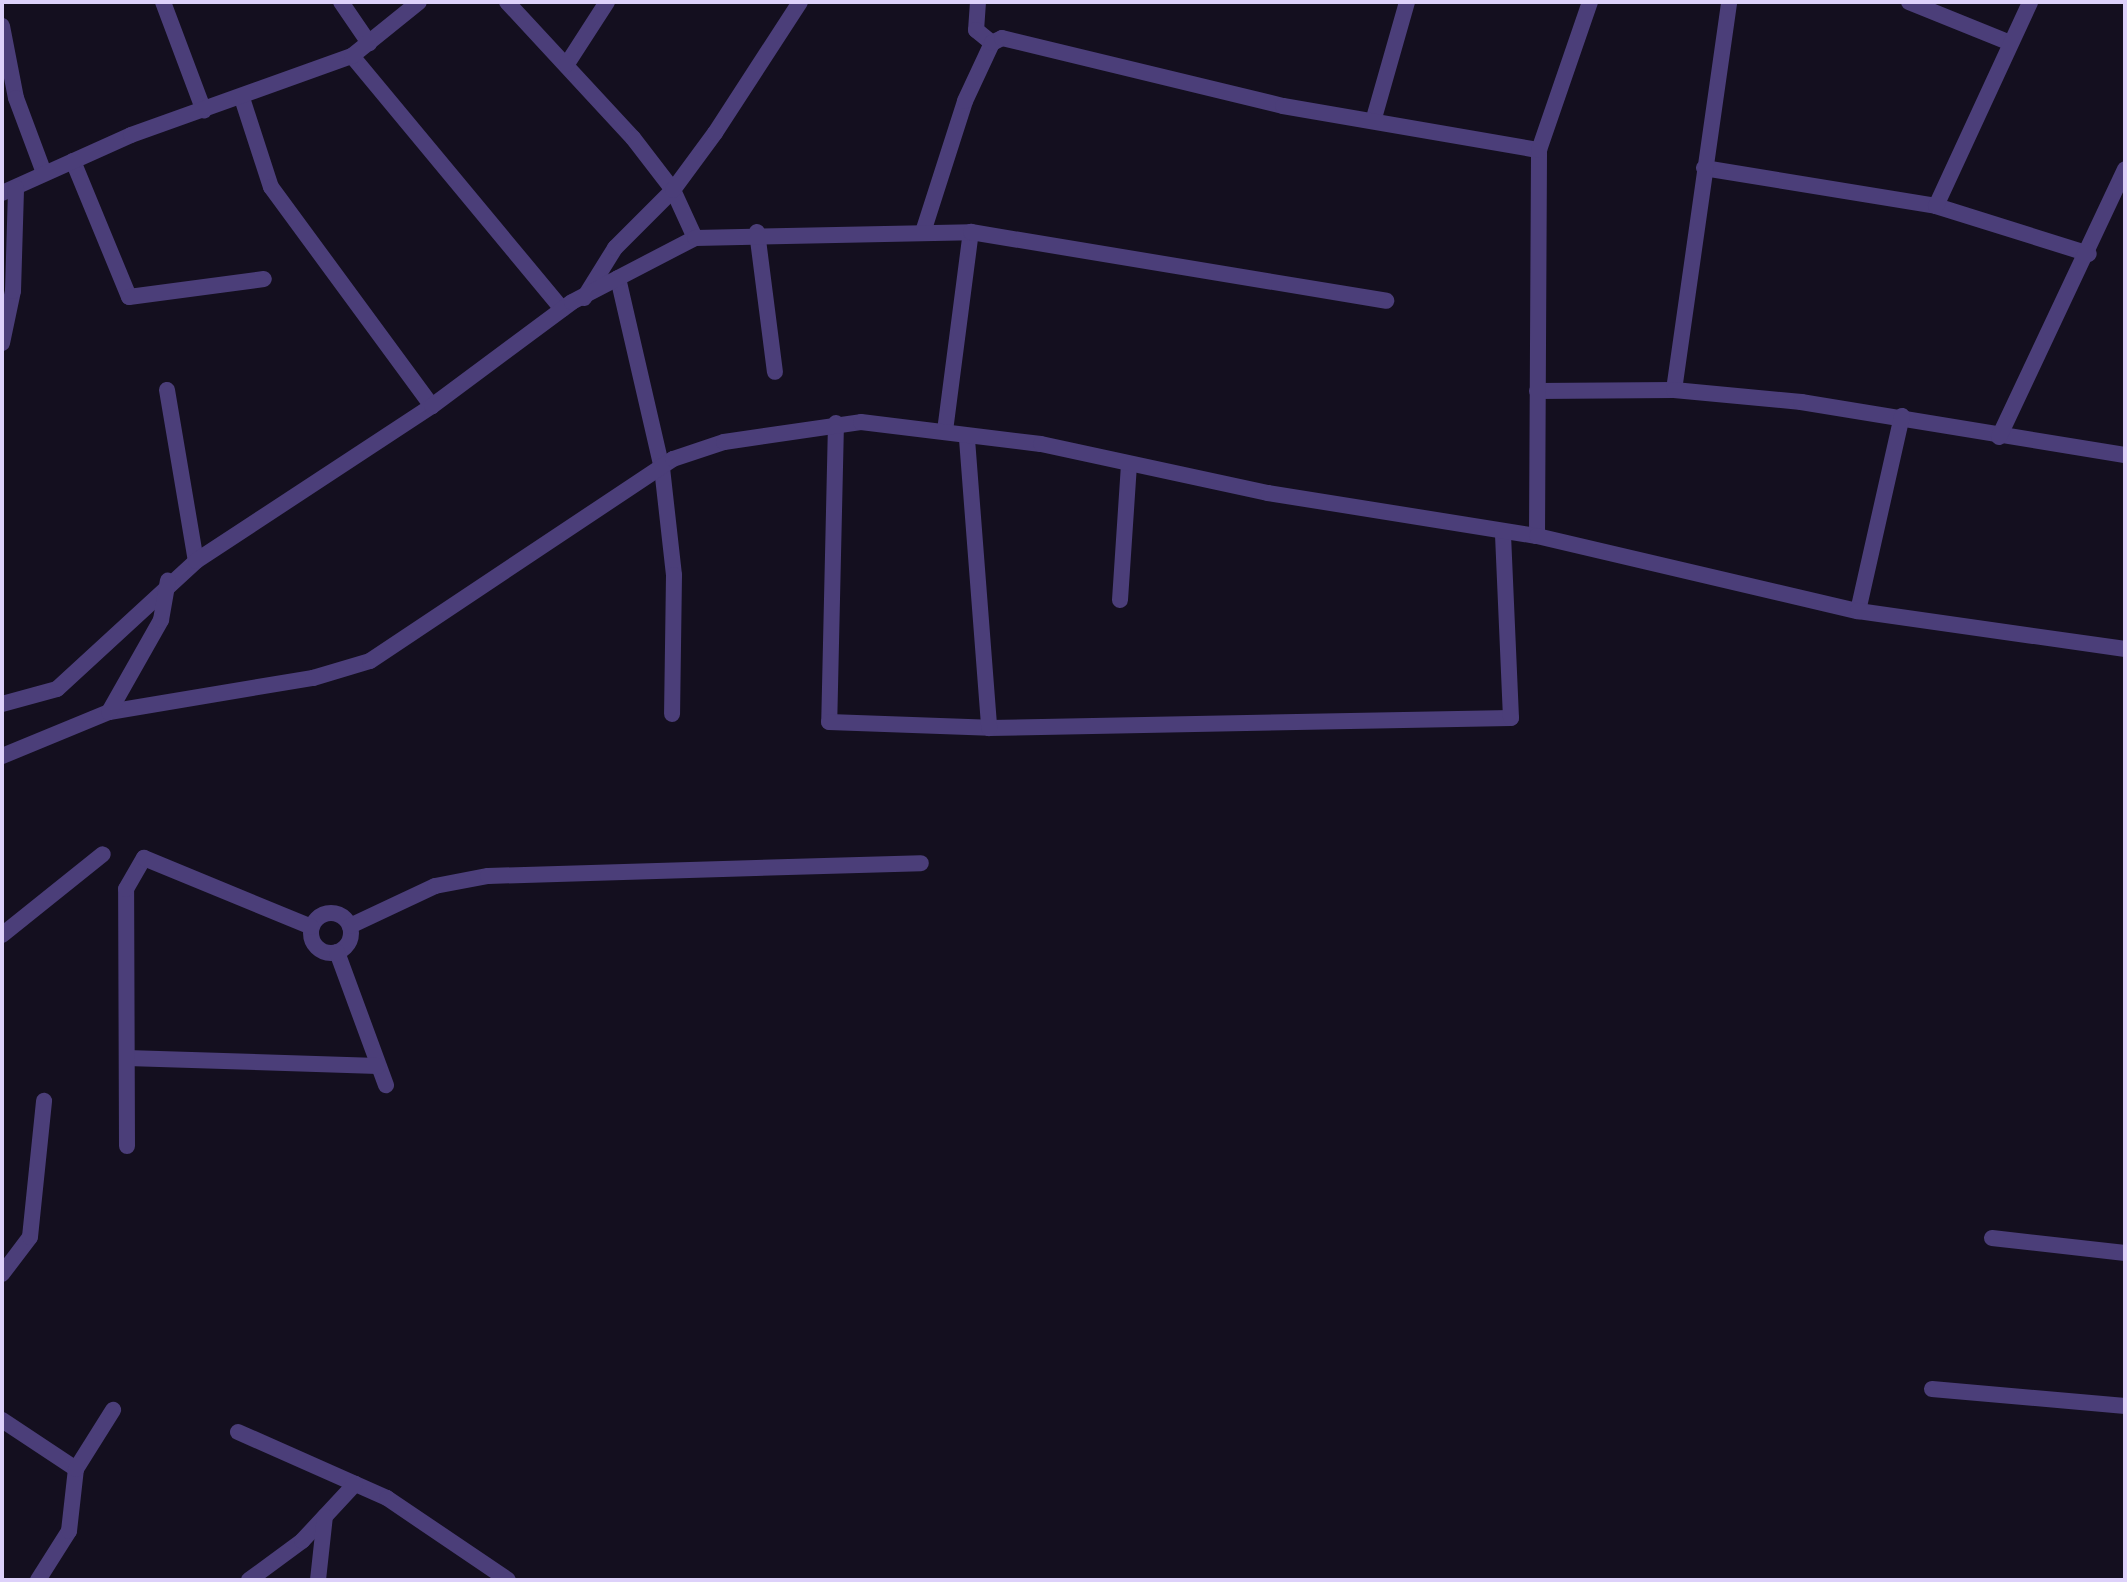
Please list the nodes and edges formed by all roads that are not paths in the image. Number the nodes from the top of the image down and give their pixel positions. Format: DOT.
graph roads {
  1 [pos="163,2"];
  2 [pos="341,2"];
  3 [pos="419,2"];
  4 [pos="507,2"];
  5 [pos="607,2"];
  6 [pos="800,2"];
  7 [pos="978,2"];
  8 [pos="1407,2"];
  9 [pos="1590,2"];
  10 [pos="1729,2"];
  11 [pos="1909,2"];
  12 [pos="2030,3"];
  13 [pos="2,26"];
  14 [pos="2008,42"];
  15 [pos="369,43"];
  16 [pos="992,43"];
  17 [pos="352,56"];
  18 [pos="567,64"];
  19 [pos="242,98"];
  20 [pos="204,111"];
  21 [pos="1374,118"];
  22 [pos="1539,150"];
  23 [pos="73,161"];
  24 [pos="1704,168"];
  25 [pos="2125,169"];
  26 [pos="44,173"];
  27 [pos="9,190"];
  28 [pos="673,190"];
  29 [pos="1936,206"];
  30 [pos="924,229"];
  31 [pos="757,232"];
  32 [pos="971,232"];
  33 [pos="695,238"];
  34 [pos="2089,254"];
  35 [pos="618,278"];
  36 [pos="264,279"];
  37 [pos="584,299"];
  38 [pos="1386,301"];
  39 [pos="562,309"];
  40 [pos="2,343"];
  41 [pos="775,372"];
  42 [pos="167,390"];
  43 [pos="1674,390"];
  44 [pos="1537,391"];
  45 [pos="432,406"];
  46 [pos="1902,416"];
  47 [pos="836,423"];
  48 [pos="945,431"];
  49 [pos="1999,437"];
  50 [pos="967,439"];
  51 [pos="2125,455"];
  52 [pos="1129,464"];
  53 [pos="662,468"];
  54 [pos="1503,535"];
  55 [pos="1537,536"];
  56 [pos="196,561"];
  57 [pos="168,581"];
  58 [pos="1120,600"];
  59 [pos="1858,611"];
  60 [pos="2125,649"];
  61 [pos="2,704"];
  62 [pos="109,712"];
  63 [pos="672,714"];
  64 [pos="989,728"];
  65 [pos="2,756"];
  66 [pos="103,854"];
  67 [pos="921,863"];
  68 [pos="350,926"];
  69 [pos="311,927"];
  70 [pos="2,935"];
  71 [pos="337,952"];
  72 [pos="127,1058"];
  73 [pos="378,1066"];
  74 [pos="386,1085"];
  75 [pos="44,1101"];
  76 [pos="127,1146"];
  77 [pos="1992,1238"];
  78 [pos="2125,1253"];
  79 [pos="2,1274"];
  80 [pos="1932,1389"];
  81 [pos="2125,1406"];
  82 [pos="113,1410"];
  83 [pos="2,1420"];
  84 [pos="238,1432"];
  85 [pos="76,1469"];
  86 [pos="355,1484"];
  87 [pos="325,1516"];
  88 [pos="38,1580"];
  89 [pos="249,1580"];
  90 [pos="318,1580"];
  91 [pos="508,1580"];
  1 -- 20 [label="street"];
  2 -- 15 [label="street"];
  3 -- 15 [label="street"];
  4 -- 18 [label="street"];
  5 -- 18 [label="street"];
  6 -- 28 [label="street"];
  7 -- 16 [label="street"];
  8 -- 21 [label="street"];
  9 -- 22 [label="street"];
  10 -- 24 [label="street"];
  11 -- 14 [label="street"];
  12 -- 14 [label="street"];
  13 -- 26 [label="street"];
  14 -- 29 [label="street"];
  15 -- 17 [label="street"];
  16 -- 21 [label="street"];
  16 -- 30 [label="street"];
  17 -- 19 [label="street"];
  17 -- 39 [label="street"];
  18 -- 28 [label="street"];
  19 -- 20 [label="street"];
  19 -- 45 [label="street"];
  20 -- 23 [label="street"];
  21 -- 22 [label="street"];
  22 -- 44 [label="street"];
  23 -- 26 [label="street"];
  23 -- 36 [label="street"];
  24 -- 29 [label="street"];
  24 -- 43 [label="street"];
  25 -- 34 [label="street"];
  26 -- 27 [label="street"];
  27 -- 40 [label="street"];
  28 -- 33 [label="street"];
  28 -- 37 [label="street"];
  29 -- 34 [label="street"];
  30 -- 31 [label="street"];
  30 -- 32 [label="street"];
  31 -- 33 [label="street"];
  31 -- 41 [label="street"];
  32 -- 38 [label="street"];
  32 -- 48 [label="street"];
  33 -- 35 [label="street"];
  34 -- 49 [label="street"];
  35 -- 37 [label="street"];
  35 -- 53 [label="street"];
  37 -- 39 [label="street"];
  39 -- 45 [label="street"];
  42 -- 56 [label="street"];
  43 -- 44 [label="street"];
  43 -- 46 [label="street"];
  44 -- 55 [label="street"];
  45 -- 56 [label="street"];
  46 -- 49 [label="street"];
  46 -- 59 [label="street"];
  47 -- 48 [label="street"];
  47 -- 53 [label="street"];
  47 -- 64 [label="street"];
  48 -- 50 [label="street"];
  49 -- 51 [label="street"];
  50 -- 52 [label="street"];
  50 -- 64 [label="street"];
  52 -- 54 [label="street"];
  52 -- 58 [label="street"];
  53 -- 62 [label="street"];
  53 -- 63 [label="street"];
  54 -- 55 [label="street"];
  54 -- 64 [label="street"];
  55 -- 59 [label="street"];
  56 -- 57 [label="street"];
  57 -- 61 [label="street"];
  57 -- 62 [label="street"];
  59 -- 60 [label="street"];
  62 -- 65 [label="street"];
  66 -- 70 [label="street"];
  67 -- 68 [label="street"];
  68 -- 69 [label="street"];
  68 -- 71 [label="street"];
  69 -- 71 [label="street"];
  69 -- 72 [label="street"];
  71 -- 73 [label="street"];
  72 -- 73 [label="street"];
  72 -- 76 [label="street"];
  73 -- 74 [label="street"];
  75 -- 79 [label="street"];
  77 -- 78 [label="street"];
  80 -- 81 [label="street"];
  82 -- 85 [label="street"];
  83 -- 85 [label="street"];
  84 -- 86 [label="street"];
  85 -- 88 [label="street"];
  86 -- 87 [label="street"];
  86 -- 91 [label="street"];
  87 -- 89 [label="street"];
  87 -- 90 [label="street"];
}
